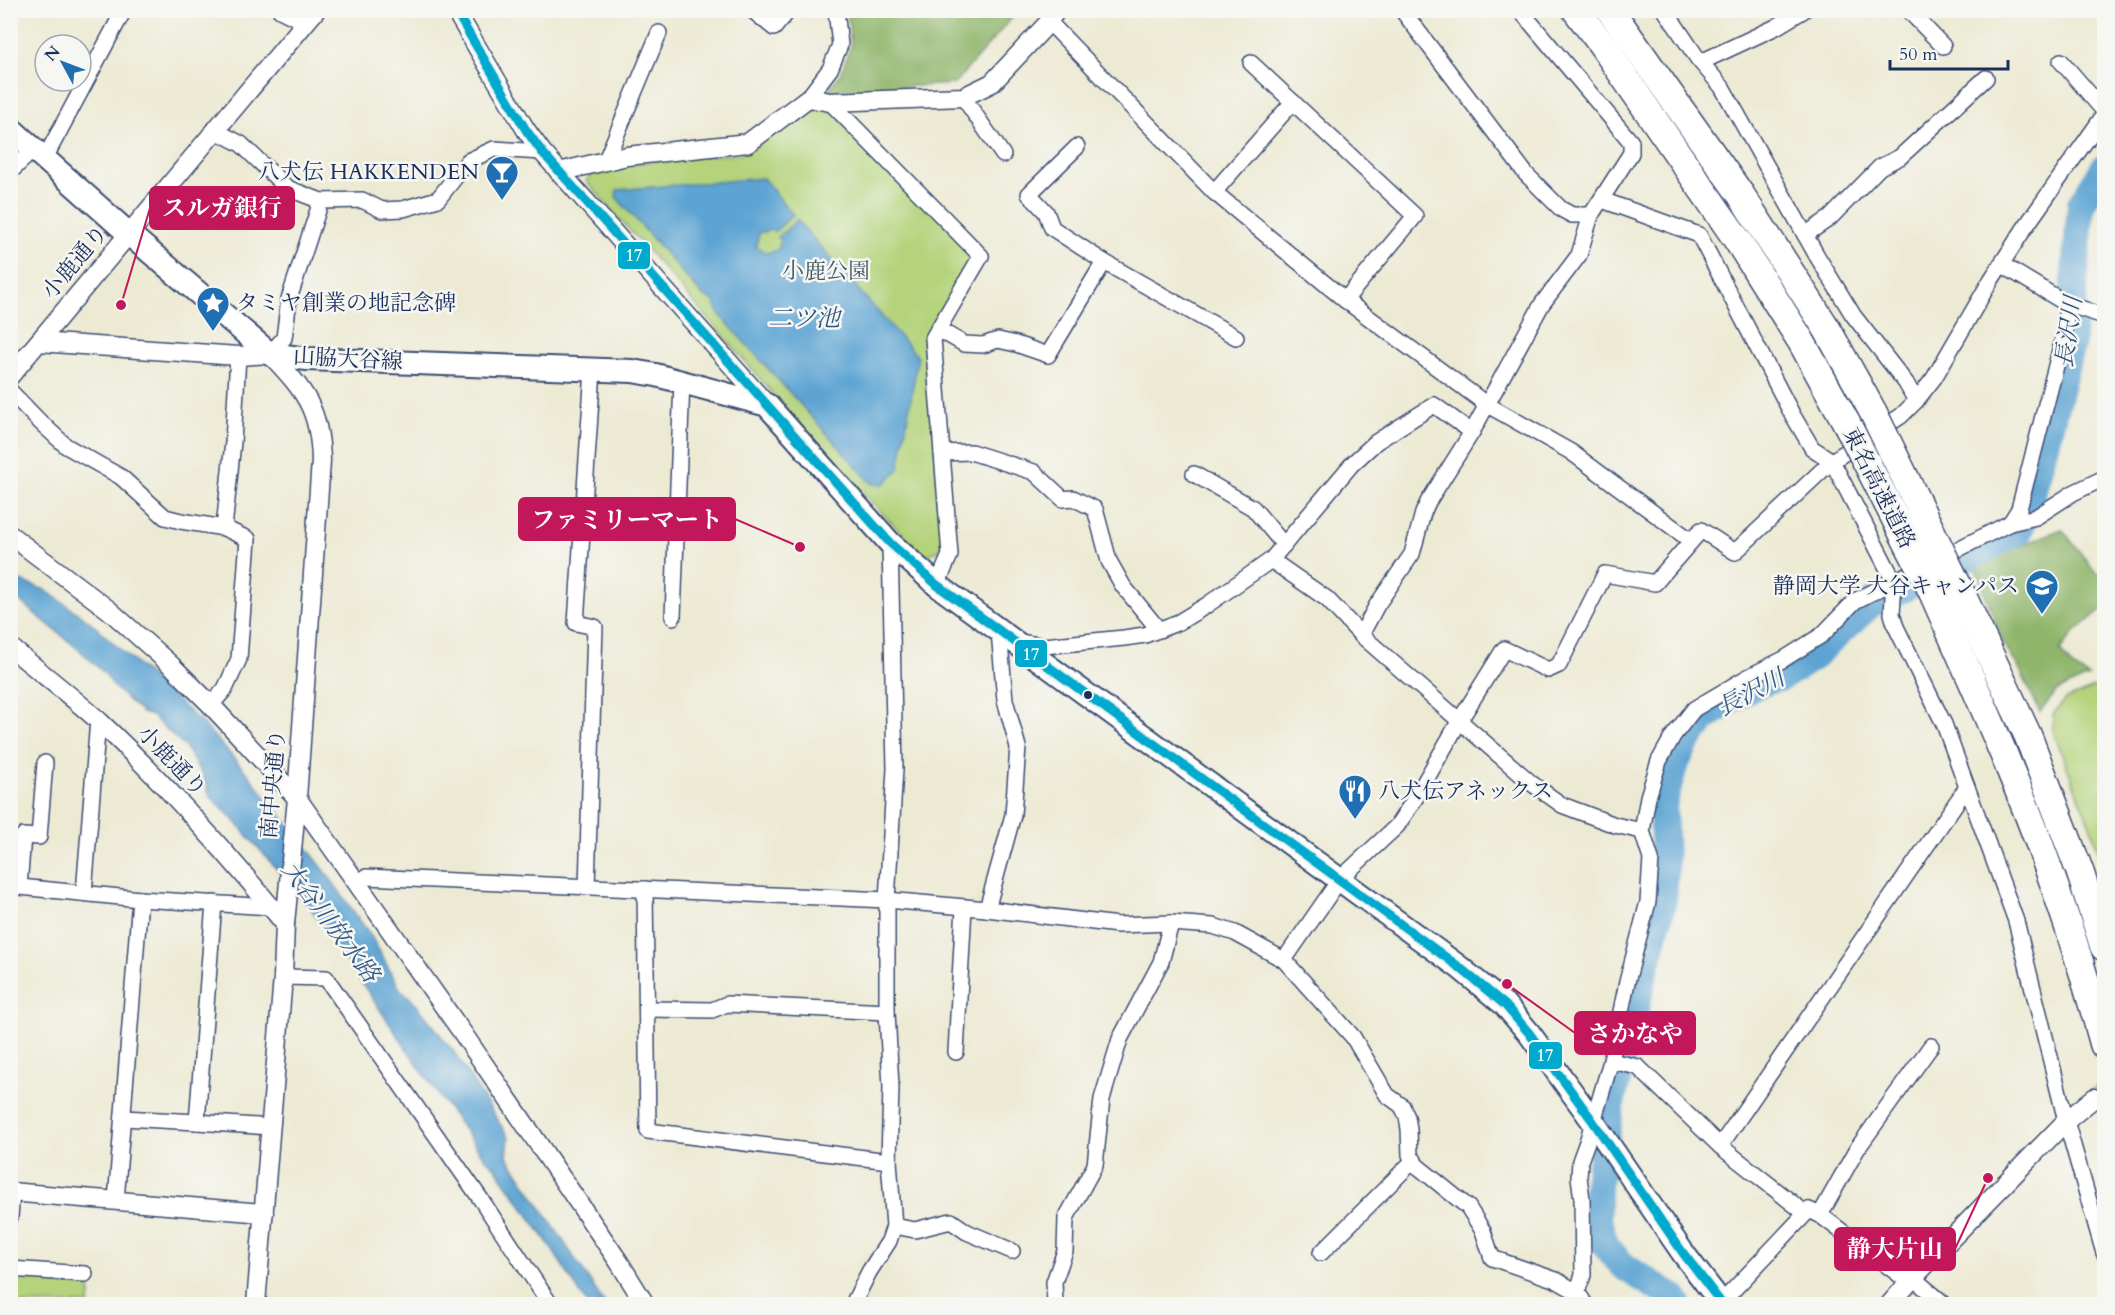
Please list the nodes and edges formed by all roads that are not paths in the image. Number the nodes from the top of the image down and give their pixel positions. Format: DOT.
graph roads {
  1 [pos="124,10"];
  2 [pos="280,10"];
  3 [pos="455,10"];
  4 [pos="752,10"];
  5 [pos="789,10"];
  6 [pos="836,10"];
  7 [pos="1402,10"];
  8 [pos="1576,10"];
  9 [pos="1611,10"];
  10 [pos="1665,10"];
  11 [pos="1804,10"];
  12 [pos="1908,10"];
  13 [pos="1522,13"];
  14 [pos="1054,14"];
  15 [pos="311,17"];
  16 [pos="659,33"];
  17 [pos="1943,46"];
  18 [pos="2061,61"];
  19 [pos="1701,62"];
  20 [pos="1251,63"];
  21 [pos="1986,78"];
  22 [pos="963,97"];
  23 [pos="808,98"];
  24 [pos="830,102"];
  25 [pos="1293,102"];
  26 [pos="2104,113"];
  27 [pos="10,128"];
  28 [pos="216,131"];
  29 [pos="1077,147"];
  30 [pos="542,152"];
  31 [pos="39,153"];
  32 [pos="1003,155"];
  33 [pos="606,160"];
  34 [pos="10,172"];
  35 [pos="559,172"];
  36 [pos="1214,192"];
  37 [pos="1602,200"];
  38 [pos="321,201"];
  39 [pos="1591,215"];
  40 [pos="129,234"];
  41 [pos="1805,235"];
  42 [pos="1104,262"];
  43 [pos="2001,264"];
  44 [pos="1345,300"];
  45 [pos="2072,306"];
  46 [pos="2104,316"];
  47 [pos="938,329"];
  48 [pos="1236,337"];
  49 [pos="39,342"];
  50 [pos="270,354"];
  51 [pos="238,356"];
  52 [pos="593,370"];
  53 [pos="10,376"];
  54 [pos="681,381"];
  55 [pos="10,391"];
  56 [pos="1916,401"];
  57 [pos="1486,404"];
  58 [pos="767,405"];
  59 [pos="1472,432"];
  60 [pos="942,453"];
  61 [pos="1832,461"];
  62 [pos="1194,474"];
  63 [pos="2104,478"];
  64 [pos="2011,523"];
  65 [pos="224,528"];
  66 [pos="10,536"];
  67 [pos="1690,540"];
  68 [pos="890,543"];
  69 [pos="1284,545"];
  70 [pos="1271,560"];
  71 [pos="1894,582"];
  72 [pos="938,585"];
  73 [pos="1945,588"];
  74 [pos="673,617"];
  75 [pos="1159,630"];
  76 [pos="1362,635"];
  77 [pos="1006,636"];
  78 [pos="10,647"];
  79 [pos="211,705"];
  80 [pos="98,720"];
  81 [pos="1460,720"];
  82 [pos="45,763"];
  83 [pos="1967,787"];
  84 [pos="297,798"];
  85 [pos="1642,831"];
  86 [pos="1340,879"];
  87 [pos="358,883"];
  88 [pos="15,886"];
  89 [pos="587,887"];
  90 [pos="645,889"];
  91 [pos="84,893"];
  92 [pos="140,899"];
  93 [pos="886,900"];
  94 [pos="214,903"];
  95 [pos="271,907"];
  96 [pos="964,907"];
  97 [pos="987,909"];
  98 [pos="1171,923"];
  99 [pos="285,924"];
  100 [pos="2104,947"];
  101 [pos="1284,960"];
  102 [pos="283,977"];
  103 [pos="647,1009"];
  104 [pos="887,1012"];
  105 [pos="2104,1045"];
  106 [pos="1931,1046"];
  107 [pos="956,1052"];
  108 [pos="1611,1061"];
  109 [pos="2094,1098"];
  110 [pos="123,1118"];
  111 [pos="1593,1121"];
  112 [pos="2066,1121"];
  113 [pos="197,1122"];
  114 [pos="271,1127"];
  115 [pos="1720,1146"];
  116 [pos="1414,1160"];
  117 [pos="889,1161"];
  118 [pos="11,1192"];
  119 [pos="116,1201"];
  120 [pos="264,1213"];
  121 [pos="1813,1214"];
  122 [pos="10,1217"];
  123 [pos="894,1226"];
  124 [pos="1012,1251"];
  125 [pos="1321,1253"];
  126 [pos="2104,1253"];
  127 [pos="10,1269"];
  128 [pos="85,1274"];
  129 [pos="1911,1280"];
  130 [pos="1581,1298"];
  131 [pos="1721,1304"];
  132 [pos="256,1305"];
  133 [pos="550,1305"];
  134 [pos="645,1305"];
  135 [pos="853,1305"];
  136 [pos="1055,1305"];
  137 [pos="1890,1305"];
  138 [pos="1944,1305"];
  1 -- 31 [label="street"];
  2 -- 15 [label="street"];
  3 -- 30 [label="street"];
  4 -- 5 [label="street"];
  6 -- 23 [label="street"];
  7 -- 39 [label="street"];
  8 -- 73 [label="highway, 東名高速道路, bridge"];
  9 -- 73 [label="highway, 東名高速道路, bridge"];
  10 -- 19 [label="street"];
  11 -- 19 [label="street"];
  12 -- 17 [label="street"];
  13 -- 37 [label="street"];
  14 -- 22 [label="street"];
  14 -- 36 [label="street"];
  15 -- 28 [label="street, 小鹿通り"];
  16 -- 33 [label="street"];
  18 -- 26 [label="street"];
  19 -- 41 [label="street"];
  20 -- 25 [label="street"];
  21 -- 41 [label="street"];
  22 -- 24 [label="street"];
  22 -- 32 [label="street"];
  23 -- 24 [label="street"];
  23 -- 33 [label="street"];
  24 -- 47 [label="street"];
  25 -- 36 [label="street"];
  25 -- 44 [label="street"];
  26 -- 43 [label="street"];
  27 -- 31 [label="main road, 山脇大谷線"];
  28 -- 38 [label="street"];
  28 -- 40 [label="street, 小鹿通り"];
  29 -- 42 [label="street"];
  30 -- 35 [label="street"];
  30 -- 38 [label="street"];
  31 -- 34 [label="street"];
  31 -- 40 [label="main road, 山脇大谷線"];
  33 -- 35 [label="street"];
  35 -- 58 [label="street"];
  36 -- 44 [label="street"];
  37 -- 39 [label="street"];
  37 -- 61 [label="street"];
  38 -- 50 [label="street"];
  39 -- 57 [label="street"];
  40 -- 49 [label="street, 小鹿通り"];
  40 -- 50 [label="main road, 山脇大谷線"];
  41 -- 56 [label="street"];
  42 -- 47 [label="street"];
  42 -- 48 [label="street"];
  43 -- 45 [label="street"];
  43 -- 56 [label="street"];
  44 -- 57 [label="street"];
  45 -- 46 [label="street"];
  45 -- 64 [label="street"];
  47 -- 60 [label="street"];
  49 -- 51 [label="street"];
  49 -- 53 [label="street, 小鹿通り"];
  50 -- 51 [label="street"];
  50 -- 52 [label="main road, 山脇大谷線"];
  50 -- 84 [label="street, 南中央通り"];
  51 -- 65 [label="street"];
  52 -- 54 [label="main road, 山脇大谷線"];
  52 -- 89 [label="street"];
  54 -- 58 [label="main road, 山脇大谷線"];
  54 -- 74 [label="street"];
  55 -- 65 [label="street"];
  56 -- 61 [label="street"];
  57 -- 59 [label="street"];
  57 -- 67 [label="street"];
  58 -- 68 [label="main road"];
  59 -- 69 [label="street"];
  59 -- 76 [label="street"];
  60 -- 72 [label="street"];
  60 -- 75 [label="street"];
  61 -- 67 [label="street"];
  61 -- 71 [label="street"];
  62 -- 69 [label="street"];
  63 -- 64 [label="street"];
  64 -- 71 [label="street"];
  65 -- 79 [label="street"];
  66 -- 79 [label="street"];
  67 -- 81 [label="street"];
  68 -- 72 [label="main road"];
  68 -- 93 [label="street"];
  69 -- 70 [label="street"];
  70 -- 75 [label="street"];
  70 -- 76 [label="street"];
  71 -- 83 [label="street"];
  71 -- 85 [label="street"];
  72 -- 77 [label="main road"];
  73 -- 100 [label="highway, 東名高速道路"];
  73 -- 105 [label="highway, 東名高速道路"];
  75 -- 77 [label="street"];
  76 -- 81 [label="street"];
  77 -- 86 [label="main road"];
  77 -- 97 [label="street"];
  78 -- 80 [label="street, 小鹿通り"];
  79 -- 84 [label="street"];
  80 -- 91 [label="street"];
  80 -- 95 [label="street, 小鹿通り"];
  81 -- 85 [label="street"];
  81 -- 86 [label="street"];
  82 -- 88 [label="street"];
  83 -- 112 [label="street"];
  83 -- 115 [label="street"];
  84 -- 87 [label="street"];
  84 -- 99 [label="street, 南中央通り"];
  85 -- 108 [label="street"];
  86 -- 101 [label="street"];
  86 -- 111 [label="main road"];
  87 -- 89 [label="street"];
  87 -- 134 [label="street"];
  88 -- 91 [label="street"];
  89 -- 90 [label="street"];
  90 -- 93 [label="street"];
  90 -- 103 [label="street"];
  91 -- 92 [label="street"];
  92 -- 94 [label="street"];
  92 -- 110 [label="street"];
  93 -- 96 [label="street"];
  93 -- 104 [label="street"];
  94 -- 95 [label="street"];
  94 -- 113 [label="street"];
  95 -- 99 [label="street, 小鹿通り"];
  96 -- 97 [label="street"];
  96 -- 107 [label="street"];
  97 -- 98 [label="street"];
  98 -- 101 [label="street"];
  98 -- 136 [label="street"];
  99 -- 102 [label="street, 南中央通り"];
  101 -- 116 [label="street"];
  102 -- 114 [label="street, 南中央通り"];
  102 -- 133 [label="street"];
  103 -- 104 [label="street"];
  103 -- 117 [label="street"];
  104 -- 117 [label="street"];
  106 -- 121 [label="street"];
  108 -- 111 [label="street"];
  108 -- 115 [label="street"];
  109 -- 112 [label="street"];
  110 -- 113 [label="street"];
  110 -- 119 [label="street"];
  111 -- 130 [label="street"];
  111 -- 131 [label="main road"];
  112 -- 126 [label="street"];
  112 -- 129 [label="street"];
  113 -- 114 [label="street"];
  114 -- 120 [label="street, 南中央通り"];
  115 -- 121 [label="street"];
  116 -- 125 [label="street"];
  116 -- 130 [label="street"];
  117 -- 123 [label="street"];
  118 -- 119 [label="street"];
  118 -- 122 [label="street"];
  119 -- 120 [label="street"];
  120 -- 132 [label="street, 南中央通り"];
  121 -- 129 [label="street"];
  121 -- 131 [label="street"];
  123 -- 124 [label="street"];
  123 -- 135 [label="street"];
  127 -- 128 [label="street"];
  129 -- 137 [label="street"];
  129 -- 138 [label="street"];
}
